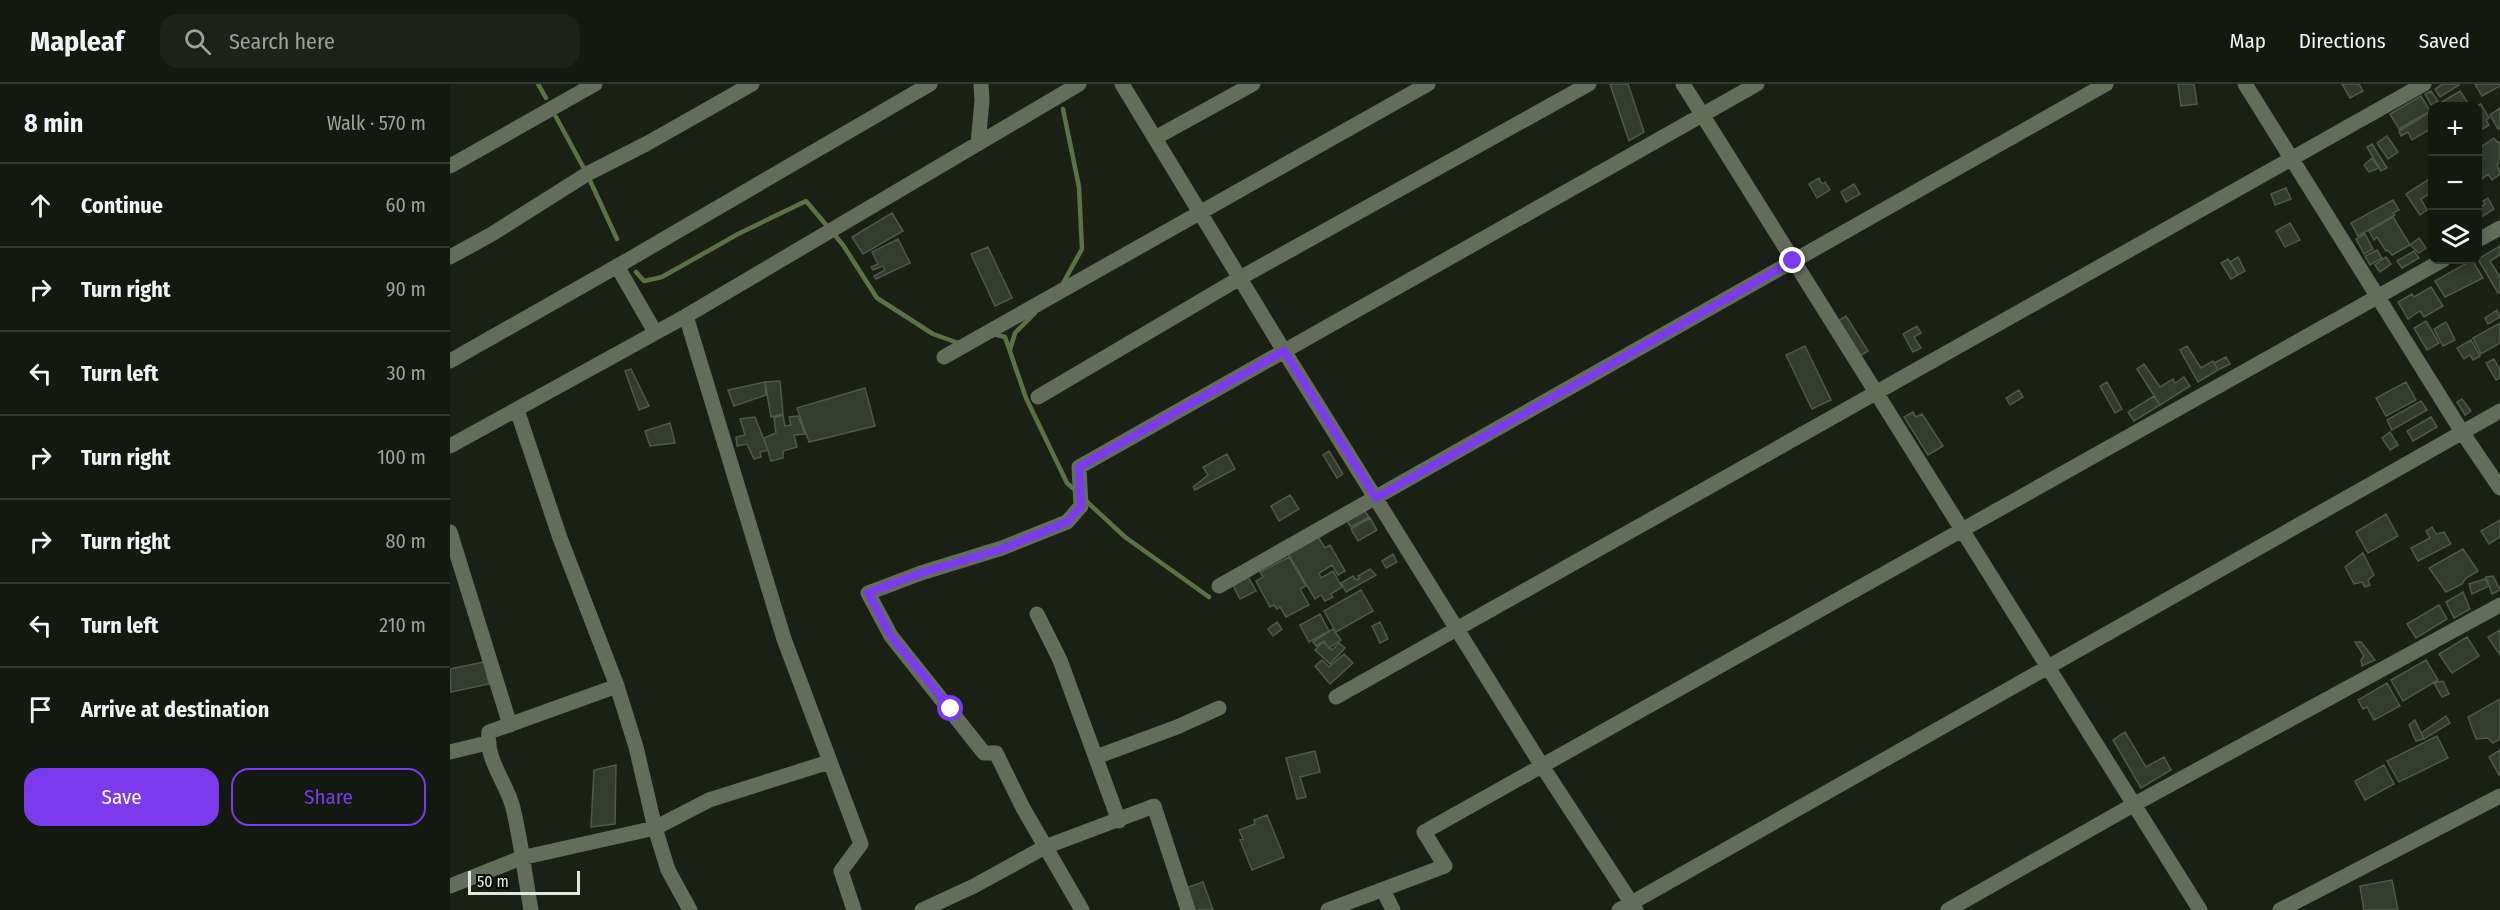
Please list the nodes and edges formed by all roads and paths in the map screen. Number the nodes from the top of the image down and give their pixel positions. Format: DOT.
graph roads {
  1 [pos="595,84"];
  2 [pos="752,84"];
  3 [pos="930,84"];
  4 [pos="981,84"];
  5 [pos="1079,84"];
  6 [pos="1122,84"];
  7 [pos="1253,84"];
  8 [pos="1428,84"];
  9 [pos="1589,84"];
  10 [pos="1683,84"];
  11 [pos="1757,84"];
  12 [pos="2106,84"];
  13 [pos="2245,84"];
  14 [pos="2424,84"];
  15 [pos="1702,115"];
  16 [pos="1155,138"];
  17 [pos="978,144"];
  18 [pos="2291,159"];
  19 [pos="450,166"];
  20 [pos="1200,213"];
  21 [pos="2500,228"];
  22 [pos="2482,238"];
  23 [pos="450,257"];
  24 [pos="1793,261"];
  25 [pos="2436,264"];
  26 [pos="617,266"];
  27 [pos="1240,278"];
  28 [pos="2377,297"];
  29 [pos="686,316"];
  30 [pos="655,332"];
  31 [pos="1284,351"];
  32 [pos="944,357"];
  33 [pos="450,361"];
  34 [pos="1875,393"];
  35 [pos="1038,397"];
  36 [pos="517,410"];
  37 [pos="2500,411"];
  38 [pos="2462,432"];
  39 [pos="450,446"];
  40 [pos="2500,488"];
  41 [pos="1376,498"];
  42 [pos="1962,530"];
  43 [pos="450,532"];
  44 [pos="1220,586"];
  45 [pos="2500,605"];
  46 [pos="1037,615"];
  47 [pos="1458,629"];
  48 [pos="2046,668"];
  49 [pos="617,686"];
  50 [pos="1336,697"];
  51 [pos="1219,708"];
  52 [pos="510,725"];
  53 [pos="487,743"];
  54 [pos="450,752"];
  55 [pos="1096,757"];
  56 [pos="829,762"];
  57 [pos="1542,766"];
  58 [pos="2500,796"];
  59 [pos="2133,806"];
  60 [pos="1119,821"];
  61 [pos="655,828"];
  62 [pos="1045,847"];
  63 [pos="521,858"];
  64 [pos="450,886"];
  65 [pos="1383,890"];
  66 [pos="1629,908"];
  67 [pos="531,910"];
  68 [pos="690,910"];
  69 [pos="855,910"];
  70 [pos="922,910"];
  71 [pos="1082,910"];
  72 [pos="1188,910"];
  73 [pos="1328,910"];
  74 [pos="1393,910"];
  75 [pos="1948,910"];
  76 [pos="2200,910"];
  77 [pos="2280,910"];
  1 -- 19 [label="street"];
  2 -- 23 [label="street"];
  3 -- 26 [label="street"];
  4 -- 17 [label="street"];
  5 -- 17 [label="street"];
  6 -- 16 [label="street"];
  7 -- 16 [label="street"];
  8 -- 20 [label="street"];
  9 -- 27 [label="street"];
  10 -- 15 [label="street"];
  11 -- 15 [label="street"];
  12 -- 24 [label="street"];
  13 -- 18 [label="street"];
  14 -- 18 [label="street"];
  15 -- 24 [label="street"];
  15 -- 31 [label="street"];
  16 -- 20 [label="street"];
  17 -- 29 [label="street"];
  18 -- 28 [label="street"];
  18 -- 34 [label="street"];
  20 -- 27 [label="street"];
  20 -- 32 [label="street"];
  21 -- 22 [label="street"];
  24 -- 34 [label="street"];
  24 -- 41 [label="street"];
  25 -- 28 [label="street"];
  26 -- 30 [label="street"];
  26 -- 33 [label="street"];
  27 -- 31 [label="street"];
  27 -- 35 [label="street"];
  28 -- 38 [label="street"];
  28 -- 42 [label="street"];
  29 -- 30 [label="street"];
  29 -- 56 [label="street"];
  30 -- 36 [label="street"];
  31 -- 41 [label="street"];
  31 -- 62 [label="street"];
  34 -- 42 [label="street"];
  34 -- 47 [label="street"];
  36 -- 39 [label="street"];
  36 -- 49 [label="street"];
  37 -- 38 [label="street"];
  38 -- 40 [label="street"];
  38 -- 48 [label="street"];
  41 -- 44 [label="street"];
  41 -- 47 [label="street"];
  42 -- 48 [label="street"];
  42 -- 57 [label="street"];
  43 -- 52 [label="street"];
  45 -- 59 [label="street"];
  46 -- 55 [label="street"];
  47 -- 50 [label="street"];
  47 -- 57 [label="street"];
  48 -- 59 [label="street"];
  48 -- 66 [label="street"];
  49 -- 52 [label="street"];
  49 -- 61 [label="street"];
  51 -- 55 [label="street"];
  52 -- 53 [label="street"];
  53 -- 54 [label="street"];
  53 -- 63 [label="street"];
  55 -- 60 [label="street"];
  56 -- 61 [label="street"];
  56 -- 69 [label="street"];
  57 -- 65 [label="street"];
  57 -- 66 [label="street"];
  58 -- 77 [label="street"];
  59 -- 75 [label="street"];
  59 -- 76 [label="street"];
  60 -- 62 [label="street"];
  60 -- 72 [label="street"];
  61 -- 63 [label="street"];
  61 -- 68 [label="street"];
  62 -- 70 [label="street"];
  62 -- 71 [label="street"];
  63 -- 64 [label="street"];
  63 -- 67 [label="street"];
  65 -- 73 [label="street"];
  65 -- 74 [label="street"];
}
